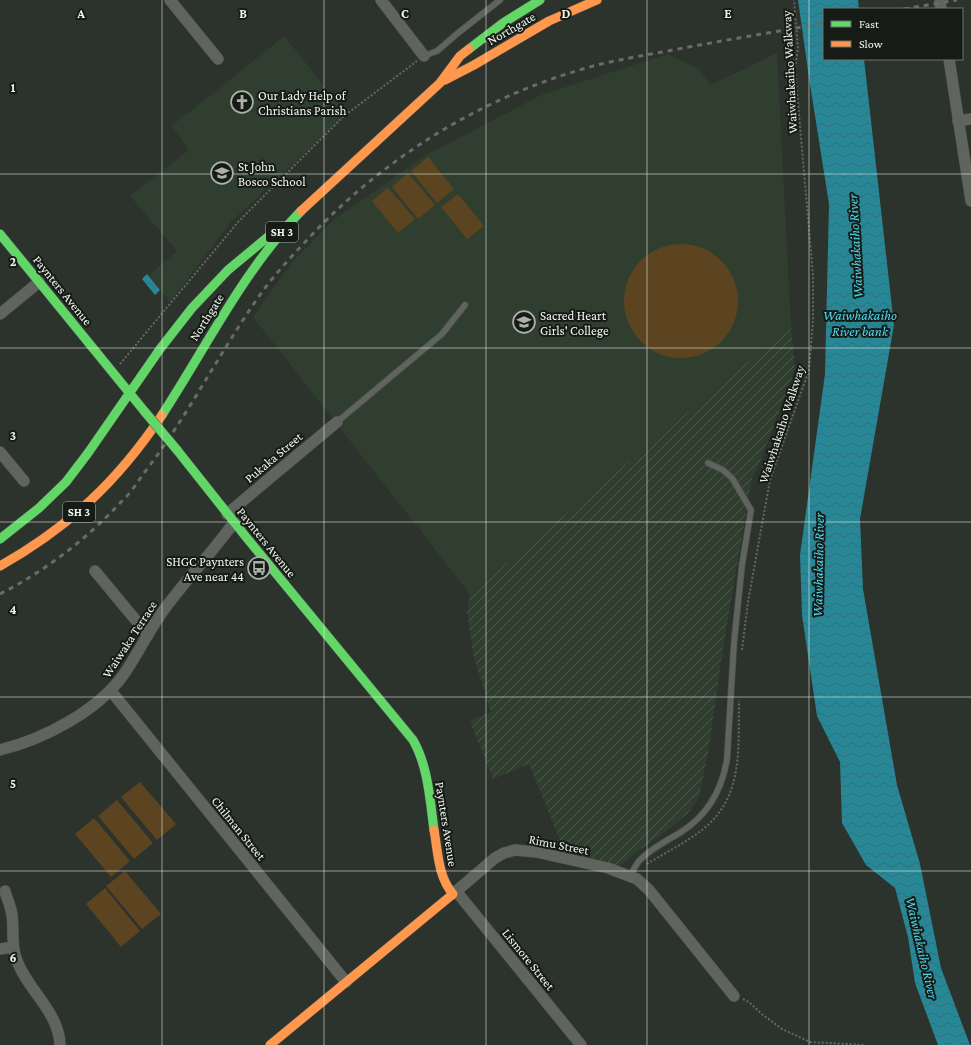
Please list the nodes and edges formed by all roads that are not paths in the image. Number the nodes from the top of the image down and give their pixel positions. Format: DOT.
graph roads {
  1 [pos="170,0"];
  2 [pos="381,0"];
  3 [pos="500,0"];
  4 [pos="540,0"];
  5 [pos="597,0"];
  6 [pos="424,56"];
  7 [pos="218,60"];
  8 [pos="949,60"];
  9 [pos="440,83"];
  10 [pos="971,119"];
  11 [pos="958,121"];
  12 [pos="971,202"];
  13 [pos="300,212"];
  14 [pos="0,234"];
  15 [pos="39,282"];
  16 [pos="465,305"];
  17 [pos="0,314"];
  18 [pos="129,392"];
  19 [pos="337,422"];
  20 [pos="0,452"];
  21 [pos="708,463"];
  22 [pos="24,481"];
  23 [pos="227,514"];
  24 [pos="235,523"];
  25 [pos="0,539"];
  26 [pos="0,566"];
  27 [pos="95,571"];
  28 [pos="148,635"];
  29 [pos="111,691"];
  30 [pos="0,750"];
  31 [pos="634,878"];
  32 [pos="5,891"];
  33 [pos="454,892"];
  34 [pos="13,947"];
  35 [pos="0,949"];
  36 [pos="346,982"];
  37 [pos="734,996"];
  38 [pos="60,1045"];
  39 [pos="270,1045"];
  40 [pos="581,1045"];
  1 -- 7 [label="street"];
  2 -- 6 [label="street"];
  3 -- 6 [label="lane"];
  4 -- 9 [label="main road, Northgate / SH 3"];
  5 -- 9 [label="main road, Northgate / SH 3"];
  8 -- 11 [label="street"];
  9 -- 13 [label="main road, Northgate / SH 3"];
  10 -- 11 [label="street"];
  11 -- 12 [label="street"];
  13 -- 18 [label="main road"];
  13 -- 26 [label="main road, Northgate / SH 3"];
  14 -- 15 [label="main road, Paynters Avenue"];
  15 -- 17 [label="street"];
  15 -- 18 [label="main road, Paynters Avenue"];
  16 -- 19 [label="lane"];
  18 -- 23 [label="main road, Paynters Avenue, bridge"];
  18 -- 25 [label="main road"];
  19 -- 23 [label="street, Pukaka Street"];
  20 -- 22 [label="street"];
  21 -- 31 [label="lane"];
  23 -- 24 [label="main road, Paynters Avenue"];
  24 -- 28 [label="street, Waiwaka Terrace"];
  24 -- 33 [label="main road, Paynters Avenue"];
  27 -- 28 [label="street"];
  28 -- 29 [label="street, Waiwaka Terrace"];
  29 -- 30 [label="street, Waiwaka Terrace"];
  29 -- 36 [label="street, Chilman Street"];
  31 -- 33 [label="street, Rimu Street"];
  31 -- 37 [label="street, Rimu Street"];
  32 -- 34 [label="street"];
  33 -- 36 [label="main road, Rimu Street"];
  33 -- 40 [label="street, Lismore Street"];
  34 -- 35 [label="street"];
  34 -- 38 [label="street"];
  36 -- 39 [label="main road, Rimu Street"];
}
